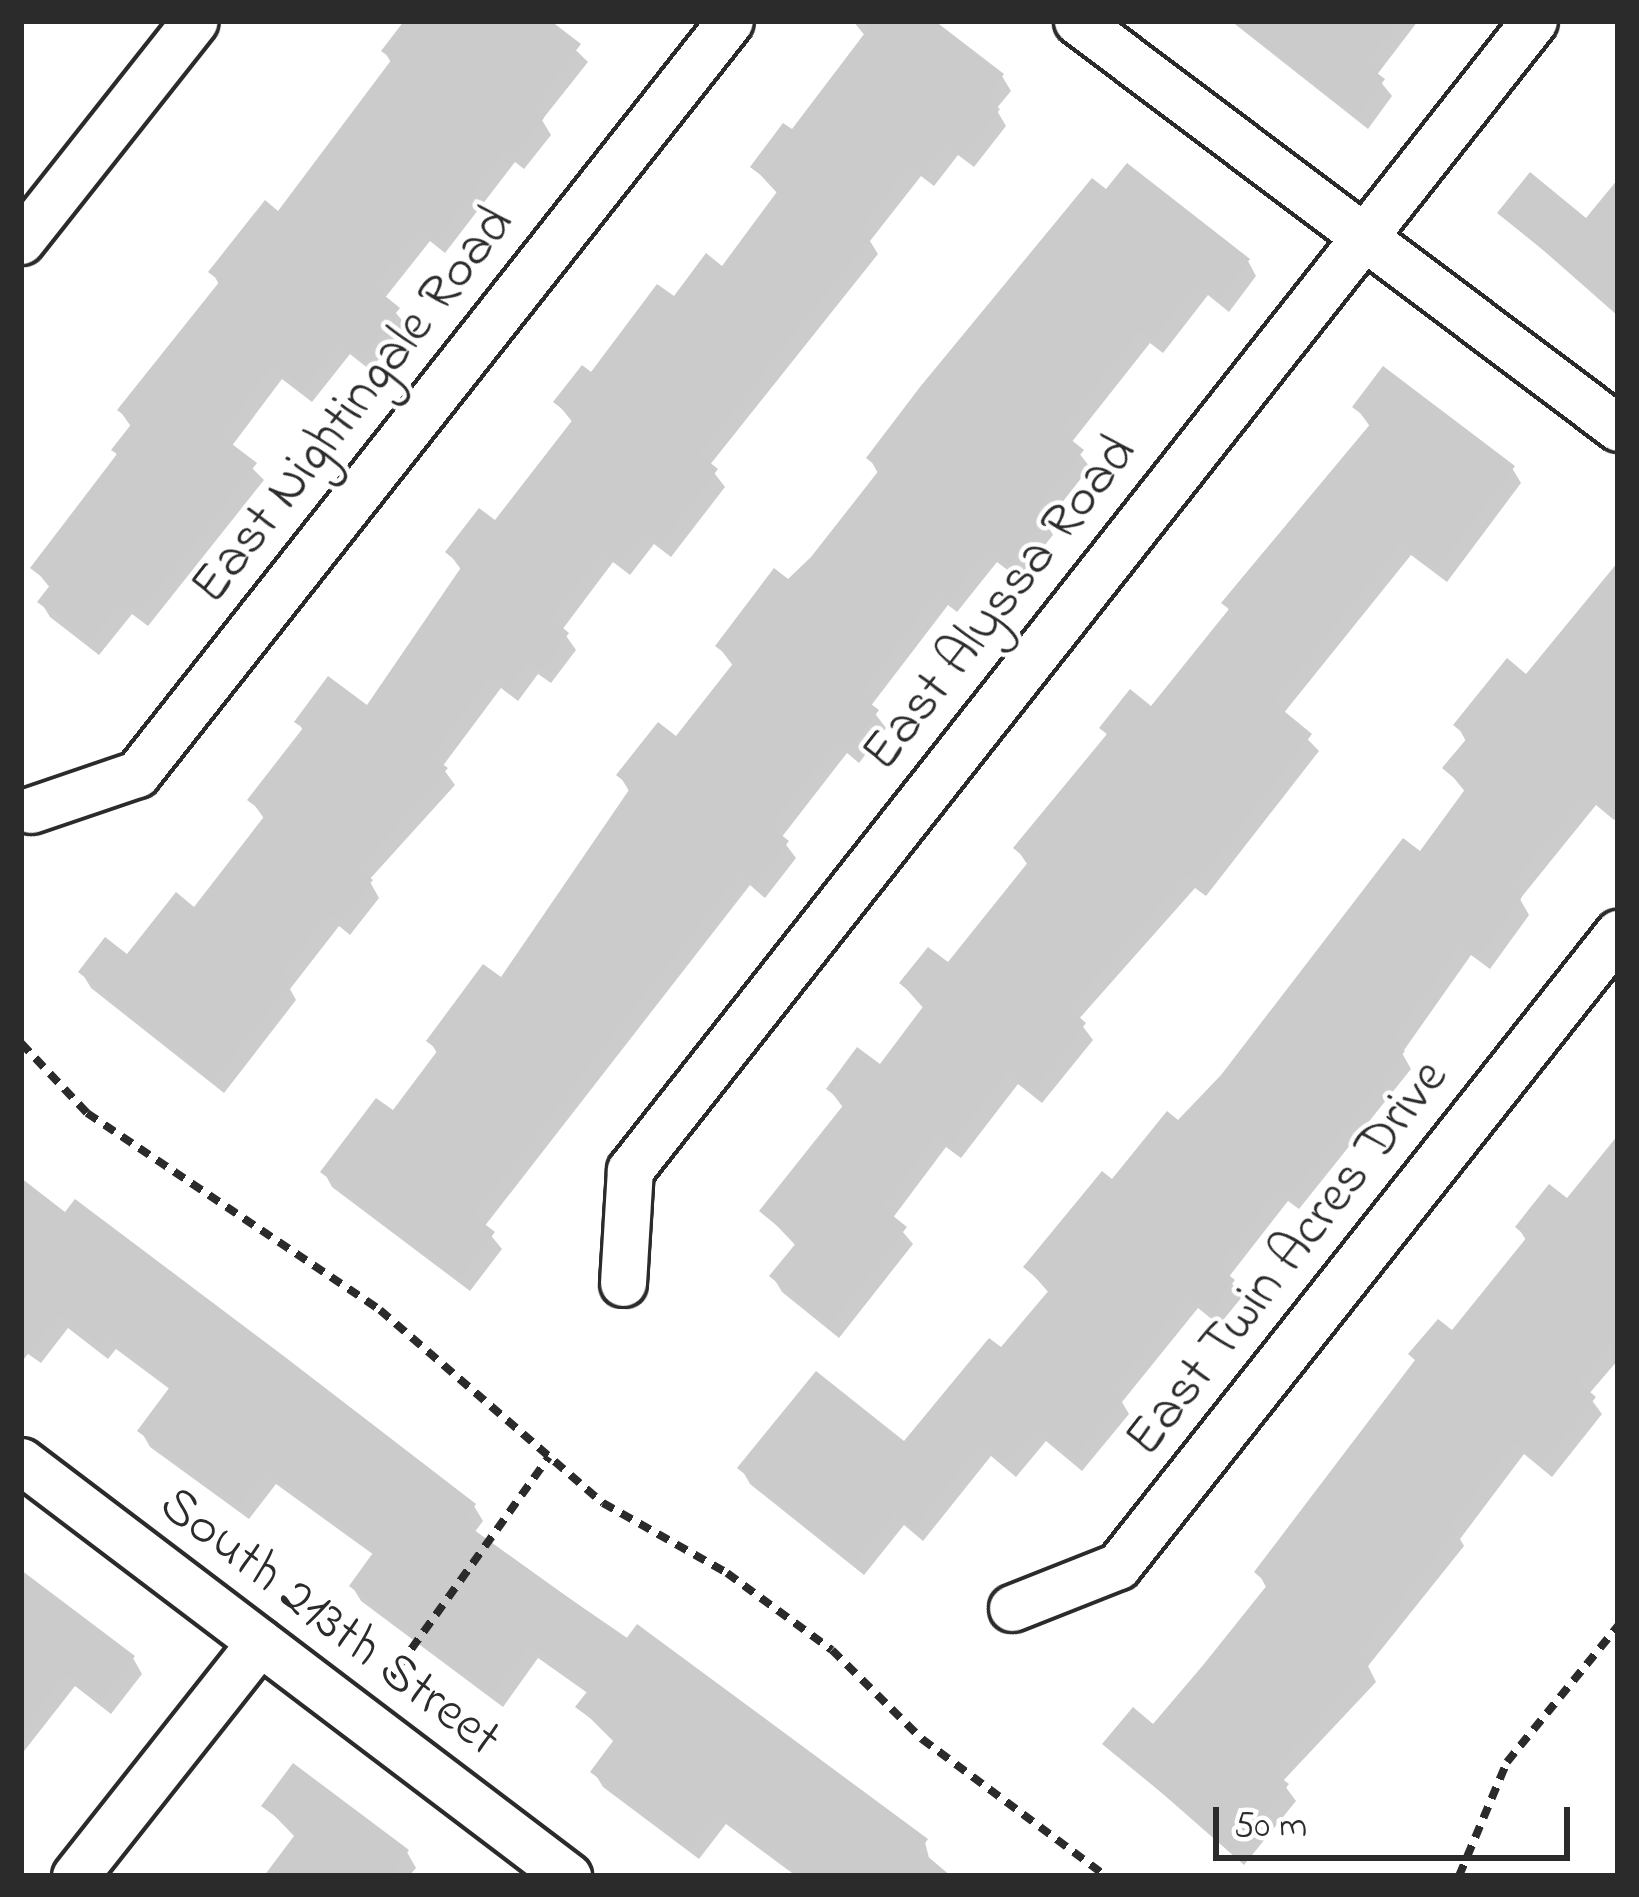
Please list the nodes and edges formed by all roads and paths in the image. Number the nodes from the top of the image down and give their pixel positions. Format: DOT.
graph roads {
  1 [pos="195,21"];
  2 [pos="730,21"];
  3 [pos="1077,21"];
  4 [pos="1534,21"];
  5 [pos="1363,236"];
  6 [pos="21,241"];
  7 [pos="1618,428"];
  8 [pos="31,810"];
  9 [pos="1618,933"];
  10 [pos="21,1043"];
  11 [pos="623,1283"];
  12 [pos="549,1457"];
  13 [pos="21,1461"];
  14 [pos="1012,1608"];
  15 [pos="1618,1626"];
  16 [pos="260,1642"];
  17 [pos="374,1674"];
  18 [pos="75,1876"];
  19 [pos="568,1876"];
  20 [pos="1106,1876"];
  21 [pos="1459,1876"];
  1 -- 6 [label="street"];
  2 -- 8 [label="street, East Nightingale Road"];
  3 -- 5 [label="street"];
  4 -- 5 [label="street, East Alyssa Road"];
  5 -- 7 [label="street"];
  5 -- 11 [label="street, East Alyssa Road"];
  9 -- 14 [label="street, East Twin Acres Drive"];
  10 -- 12 [label="path"];
  12 -- 17 [label="path"];
  12 -- 20 [label="path"];
  13 -- 16 [label="street, South 213th Street"];
  15 -- 21 [label="path"];
  16 -- 18 [label="street"];
  16 -- 19 [label="street, South 213th Street"];
}
